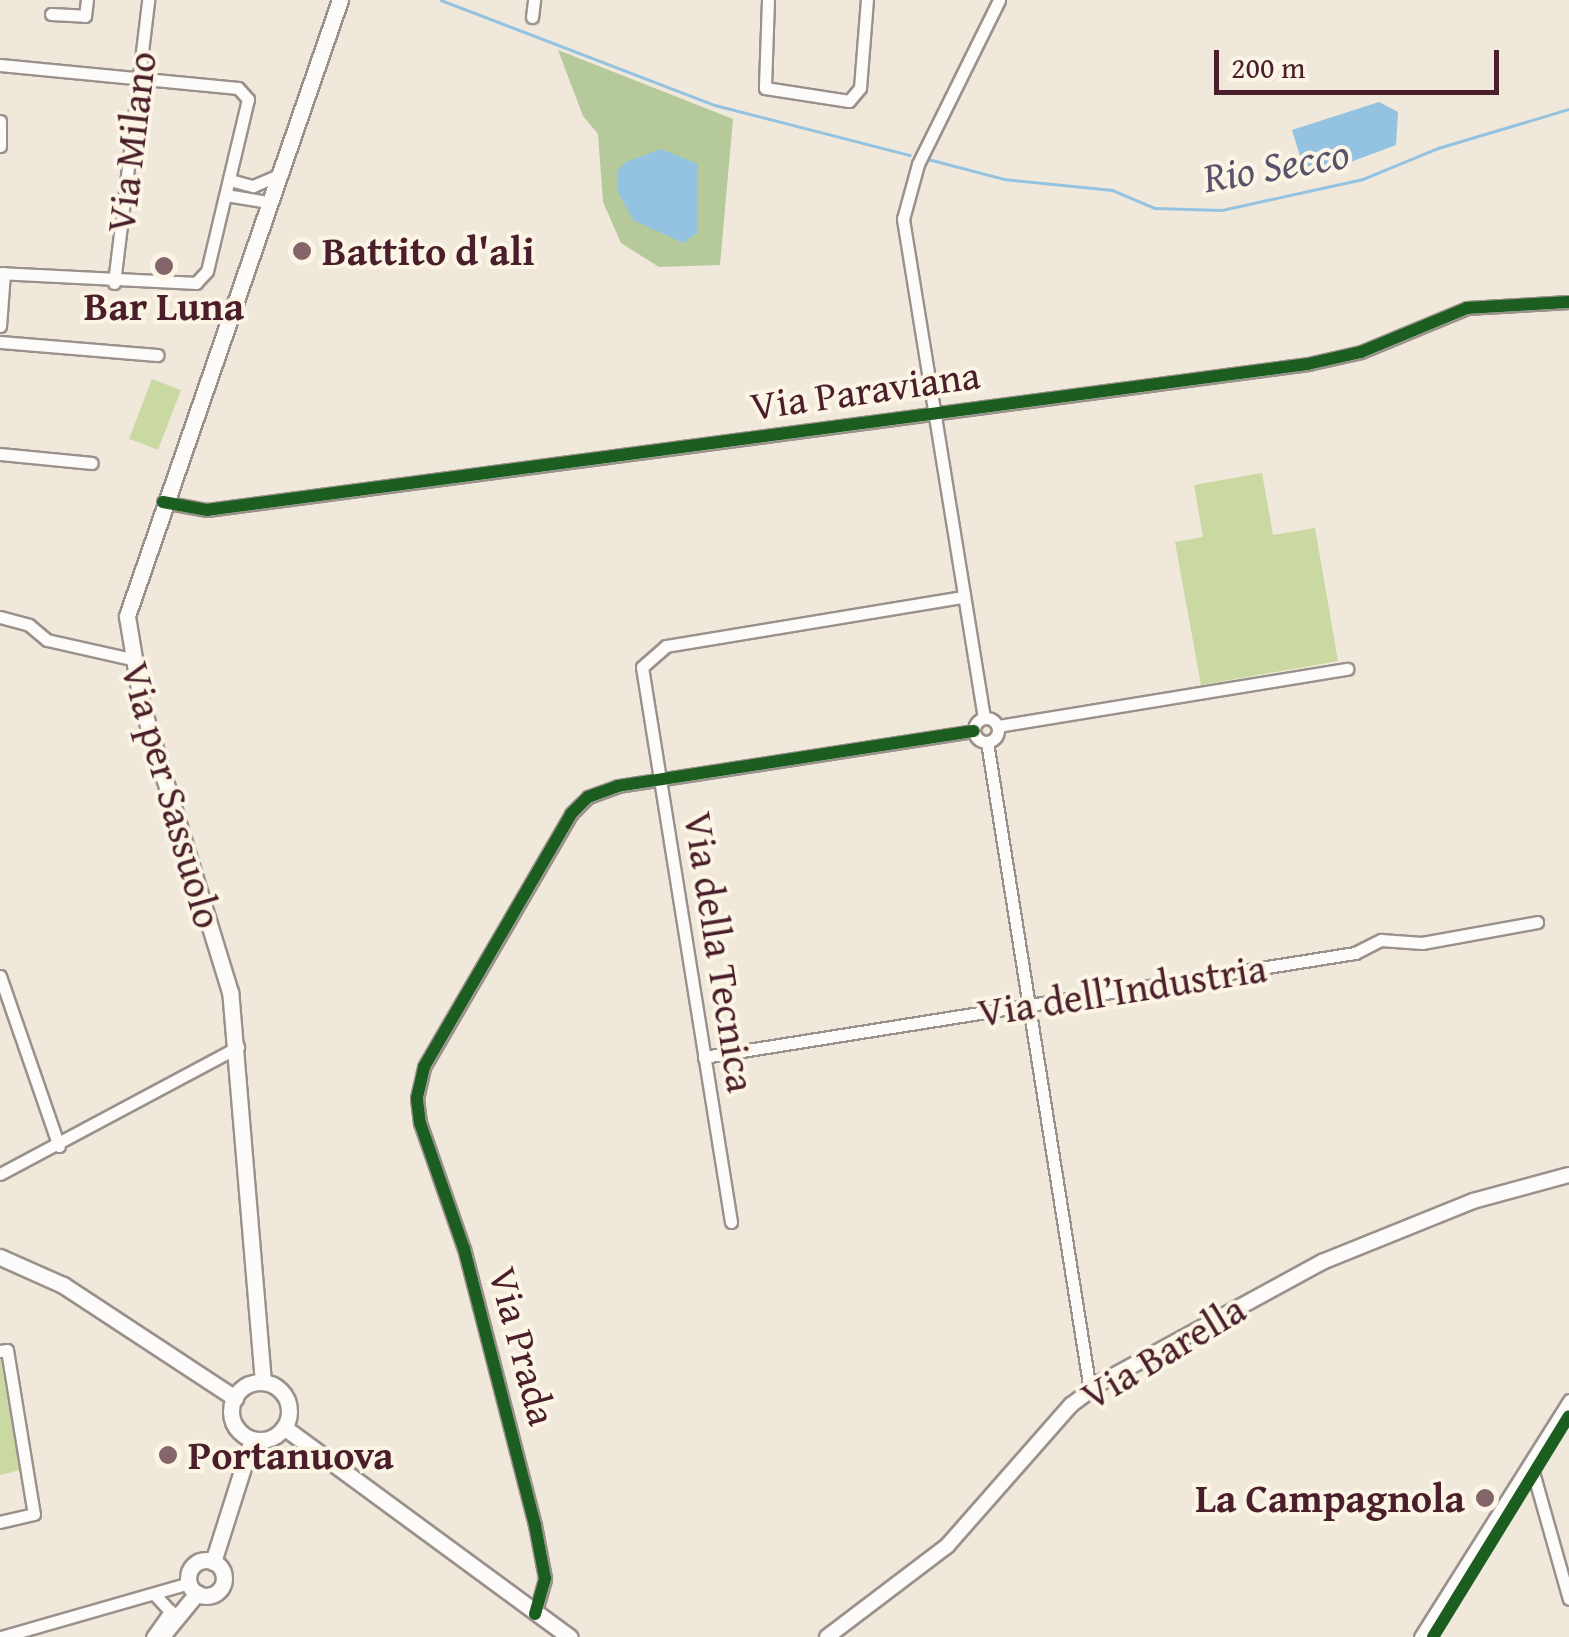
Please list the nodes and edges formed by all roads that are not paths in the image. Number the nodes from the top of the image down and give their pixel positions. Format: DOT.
graph roads {
  1 [pos="87,0"];
  2 [pos="148,0"];
  3 [pos="340,0"];
  4 [pos="534,0"];
  5 [pos="768,0"];
  6 [pos="866,0"];
  7 [pos="1000,0"];
  8 [pos="51,14"];
  9 [pos="532,17"];
  10 [pos="0,66"];
  11 [pos="136,75"];
  12 [pos="0,121"];
  13 [pos="0,146"];
  14 [pos="277,176"];
  15 [pos="230,180"];
  16 [pos="253,186"];
  17 [pos="226,194"];
  18 [pos="267,204"];
  19 [pos="2,273"];
  20 [pos="114,283"];
  21 [pos="1569,302"];
  22 [pos="0,326"];
  23 [pos="0,342"];
  24 [pos="156,356"];
  25 [pos="932,414"];
  26 [pos="0,454"];
  27 [pos="92,463"];
  28 [pos="163,502"];
  29 [pos="962,596"];
  30 [pos="0,617"];
  31 [pos="130,659"];
  32 [pos="1346,669"];
  33 [pos="984,718"];
  34 [pos="998,726"];
  35 [pos="974,731"];
  36 [pos="988,742"];
  37 [pos="658,782"];
  38 [pos="1537,922"];
  39 [pos="0,976"];
  40 [pos="1029,1005"];
  41 [pos="238,1047"];
  42 [pos="704,1057"];
  43 [pos="59,1146"];
  44 [pos="0,1174"];
  45 [pos="1569,1175"];
  46 [pos="731,1222"];
  47 [pos="0,1258"];
  48 [pos="0,1351"];
  49 [pos="264,1382"];
  50 [pos="1090,1390"];
  51 [pos="234,1398"];
  52 [pos="1569,1400"];
  53 [pos="285,1428"];
  54 [pos="252,1439"];
  55 [pos="1530,1465"];
  56 [pos="0,1522"];
  57 [pos="213,1562"];
  58 [pos="193,1588"];
  59 [pos="154,1594"];
  60 [pos="1569,1598"];
  61 [pos="536,1614"];
  62 [pos="1,1637"];
  63 [pos="152,1637"];
  64 [pos="161,1637"];
  65 [pos="570,1637"];
  66 [pos="827,1637"];
  67 [pos="1420,1637"];
  1 -- 8 [label="street"];
  2 -- 11 [label="street, Via Milano"];
  3 -- 14 [label="main road, Via per Sassuolo"];
  4 -- 9 [label="street"];
  5 -- 6 [label="street"];
  7 -- 25 [label="street"];
  10 -- 11 [label="street"];
  11 -- 15 [label="street"];
  11 -- 20 [label="street, Via Milano"];
  12 -- 13 [label="street"];
  14 -- 16 [label="street"];
  14 -- 18 [label="main road, Via per Sassuolo"];
  15 -- 16 [label="street"];
  15 -- 17 [label="street"];
  16 -- 18 [label="street"];
  17 -- 18 [label="street"];
  17 -- 20 [label="street"];
  18 -- 28 [label="main road, Via per Sassuolo"];
  19 -- 20 [label="street"];
  19 -- 22 [label="street"];
  21 -- 25 [label="street, Via Paraviana"];
  23 -- 24 [label="street"];
  25 -- 28 [label="street, Via Paraviana"];
  25 -- 29 [label="street"];
  26 -- 27 [label="street"];
  28 -- 31 [label="main road, Via per Sassuolo"];
  29 -- 33 [label="street"];
  29 -- 37 [label="street, Via della Tecnica"];
  30 -- 31 [label="street"];
  31 -- 41 [label="main road, Via per Sassuolo"];
  32 -- 34 [label="street"];
  33 -- 34 [label="street"];
  33 -- 35 [label="street"];
  34 -- 36 [label="street"];
  35 -- 36 [label="street"];
  35 -- 37 [label="street"];
  36 -- 40 [label="street"];
  37 -- 42 [label="street, Via della Tecnica"];
  37 -- 61 [label="street, Via Prada"];
  38 -- 40 [label="street, Via dell’Industria"];
  39 -- 43 [label="street"];
  40 -- 42 [label="street, Via dell’Industria"];
  40 -- 50 [label="street"];
  41 -- 43 [label="street"];
  41 -- 49 [label="main road, Via per Sassuolo"];
  42 -- 46 [label="street, Via della Tecnica"];
  43 -- 44 [label="street"];
  45 -- 50 [label="street, Via Barella"];
  47 -- 51 [label="main road"];
  48 -- 56 [label="street"];
  49 -- 51 [label="main road"];
  49 -- 53 [label="main road"];
  50 -- 66 [label="street, Via Barella"];
  51 -- 54 [label="main road"];
  52 -- 55 [label="street"];
  53 -- 54 [label="main road"];
  53 -- 61 [label="main road"];
  54 -- 57 [label="main road"];
  55 -- 60 [label="street"];
  55 -- 67 [label="street"];
  57 -- 58 [label="main road"];
  57 -- 58 [label="main road"];
  58 -- 59 [label="street"];
  58 -- 64 [label="main road"];
  59 -- 62 [label="street"];
  59 -- 63 [label="street"];
  61 -- 65 [label="main road"];
}
